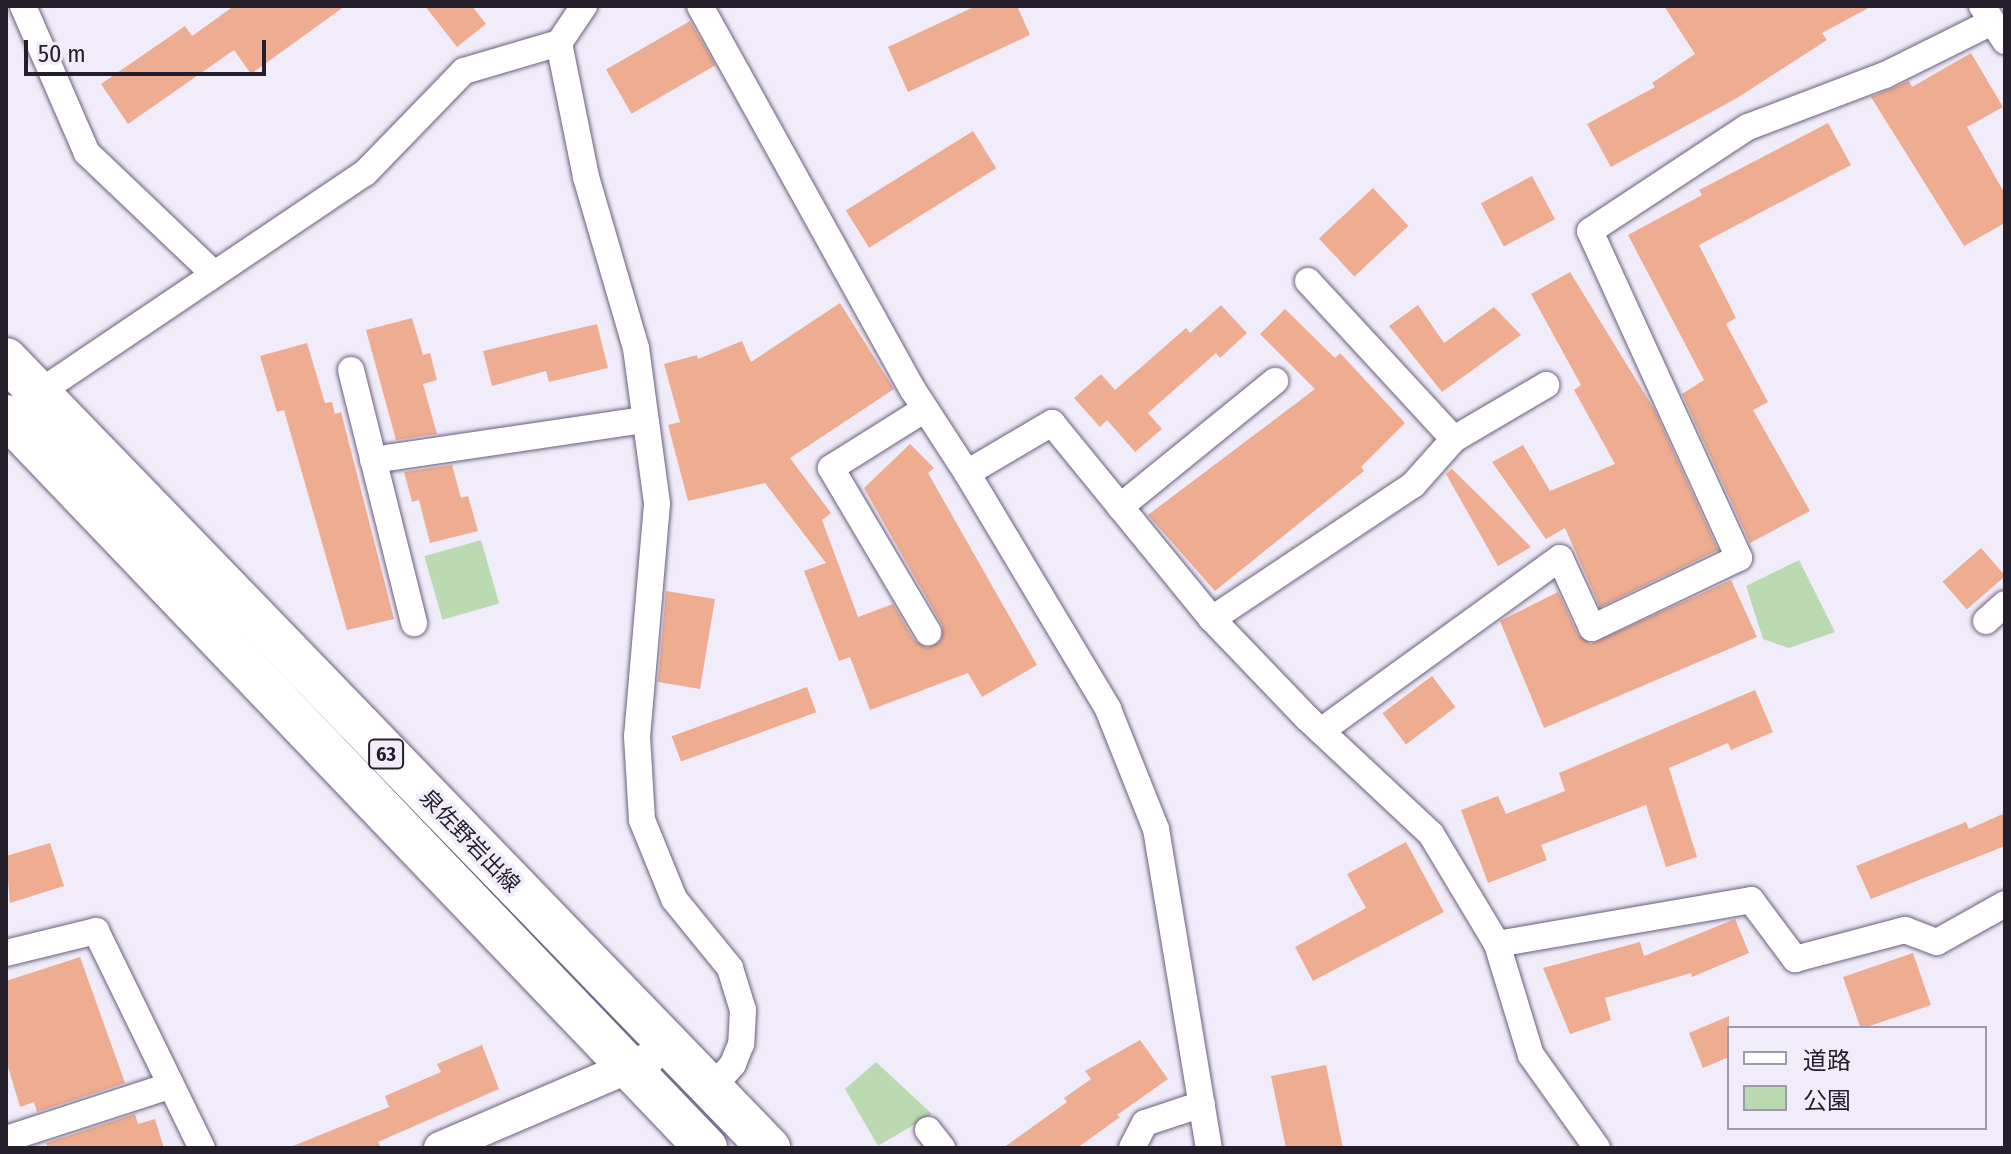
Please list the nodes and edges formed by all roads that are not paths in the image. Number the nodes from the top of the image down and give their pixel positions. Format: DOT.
graph roads {
  1 [pos="23,6"];
  2 [pos="584,6"];
  3 [pos="700,6"];
  4 [pos="1993,23"];
  5 [pos="559,43"];
  6 [pos="214,274"];
  7 [pos="1308,281"];
  8 [pos="6,359"];
  9 [pos="351,370"];
  10 [pos="1275,381"];
  11 [pos="1546,385"];
  12 [pos="925,409"];
  13 [pos="14,410"];
  14 [pos="645,420"];
  15 [pos="1454,439"];
  16 [pos="373,460"];
  17 [pos="967,473"];
  18 [pos="1120,507"];
  19 [pos="1212,619"];
  20 [pos="414,623"];
  21 [pos="928,632"];
  22 [pos="1321,731"];
  23 [pos="2005,904"];
  24 [pos="1497,944"];
  25 [pos="6,953"];
  26 [pos="668,1046"];
  27 [pos="633,1069"];
  28 [pos="169,1086"];
  29 [pos="711,1089"];
  30 [pos="1202,1104"];
  31 [pos="6,1139"];
  32 [pos="693,1144"];
  33 [pos="202,1148"];
  34 [pos="440,1148"];
  35 [pos="769,1148"];
  36 [pos="1132,1148"];
  37 [pos="1209,1148"];
  38 [pos="1597,1148"];
  1 -- 6 [label="street"];
  2 -- 5 [label="street"];
  3 -- 12 [label="street"];
  4 -- 22 [label="street"];
  5 -- 6 [label="street"];
  5 -- 14 [label="street"];
  6 -- 13 [label="street"];
  7 -- 15 [label="street"];
  8 -- 13 [label="main road, 泉佐野岩出線 / 63"];
  9 -- 16 [label="street"];
  10 -- 18 [label="street"];
  11 -- 15 [label="street"];
  12 -- 17 [label="street"];
  12 -- 21 [label="street"];
  13 -- 26 [label="main road, 泉佐野岩出線 / 63"];
  13 -- 27 [label="main road, 泉佐野岩出線 / 63"];
  14 -- 16 [label="street"];
  14 -- 29 [label="street"];
  15 -- 19 [label="street"];
  16 -- 20 [label="street"];
  17 -- 18 [label="street"];
  17 -- 30 [label="street"];
  18 -- 19 [label="street"];
  19 -- 22 [label="street"];
  22 -- 24 [label="street"];
  23 -- 24 [label="street"];
  24 -- 38 [label="street"];
  25 -- 28 [label="street"];
  26 -- 27 [label="street"];
  26 -- 29 [label="main road, 泉佐野岩出線 / 63"];
  27 -- 32 [label="main road, 泉佐野岩出線 / 63"];
  27 -- 34 [label="street"];
  28 -- 31 [label="street"];
  28 -- 33 [label="street"];
  29 -- 35 [label="main road, 泉佐野岩出線 / 63"];
  30 -- 36 [label="street"];
  30 -- 37 [label="street"];
}
